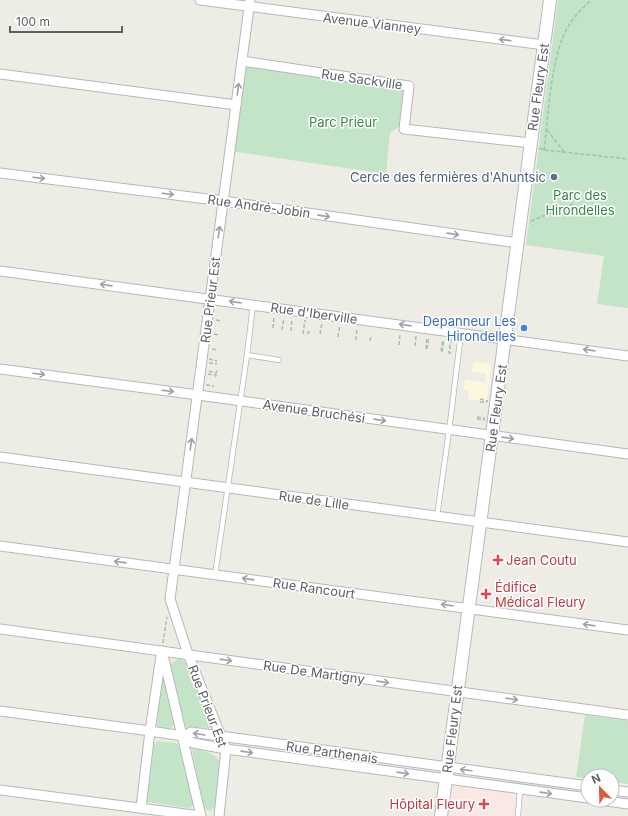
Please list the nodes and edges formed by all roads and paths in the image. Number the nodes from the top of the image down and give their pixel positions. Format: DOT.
graph roads {
  1 [pos="200,0"];
  2 [pos="550,0"];
  3 [pos="591,0"];
  4 [pos="250,3"];
  5 [pos="544,45"];
  6 [pos="242,61"];
  7 [pos="0,74"];
  8 [pos="236,105"];
  9 [pos="547,130"];
  10 [pos="531,143"];
  11 [pos="544,150"];
  12 [pos="565,153"];
  13 [pos="628,159"];
  14 [pos="0,173"];
  15 [pos="223,201"];
  16 [pos="573,204"];
  17 [pos="520,226"];
  18 [pos="518,243"];
  19 [pos="0,271"];
  20 [pos="210,299"];
  21 [pos="253,305"];
  22 [pos="274,315"];
  23 [pos="284,317"];
  24 [pos="292,318"];
  25 [pos="305,319"];
  26 [pos="214,320"];
  27 [pos="222,321"];
  28 [pos="322,322"];
  29 [pos="340,324"];
  30 [pos="357,327"];
  31 [pos="272,328"];
  32 [pos="282,330"];
  33 [pos="291,331"];
  34 [pos="311,332"];
  35 [pos="401,333"];
  36 [pos="460,333"];
  37 [pos="212,334"];
  38 [pos="303,334"];
  39 [pos="308,334"];
  40 [pos="320,334"];
  41 [pos="220,335"];
  42 [pos="371,335"];
  43 [pos="416,335"];
  44 [pos="428,336"];
  45 [pos="338,337"];
  46 [pos="444,338"];
  47 [pos="505,339"];
  48 [pos="356,340"];
  49 [pos="451,340"];
  50 [pos="370,341"];
  51 [pos="399,345"];
  52 [pos="415,346"];
  53 [pos="210,349"];
  54 [pos="426,349"];
  55 [pos="218,350"];
  56 [pos="442,351"];
  57 [pos="247,355"];
  58 [pos="452,355"];
  59 [pos="628,356"];
  60 [pos="209,359"];
  61 [pos="217,360"];
  62 [pos="278,360"];
  63 [pos="209,363"];
  64 [pos="217,364"];
  65 [pos="0,369"];
  66 [pos="217,370"];
  67 [pos="215,379"];
  68 [pos="206,385"];
  69 [pos="214,386"];
  70 [pos="198,395"];
  71 [pos="480,399"];
  72 [pos="240,402"];
  73 [pos="480,402"];
  74 [pos="477,418"];
  75 [pos="487,419"];
  76 [pos="449,429"];
  77 [pos="492,436"];
  78 [pos="628,454"];
  79 [pos="0,457"];
  80 [pos="186,483"];
  81 [pos="228,488"];
  82 [pos="437,517"];
  83 [pos="480,522"];
  84 [pos="628,542"];
  85 [pos="0,546"];
  86 [pos="174,569"];
  87 [pos="215,575"];
  88 [pos="468,608"];
  89 [pos="168,614"];
  90 [pos="0,629"];
  91 [pos="628,630"];
  92 [pos="162,651"];
  93 [pos="188,654"];
  94 [pos="457,691"];
  95 [pos="0,710"];
  96 [pos="628,714"];
  97 [pos="150,731"];
  98 [pos="183,736"];
  99 [pos="221,737"];
  100 [pos="226,749"];
  101 [pos="483,772"];
  102 [pos="447,774"];
  103 [pos="522,777"];
  104 [pos="481,784"];
  105 [pos="580,785"];
  106 [pos="520,789"];
  107 [pos="0,790"];
  108 [pos="580,797"];
  109 [pos="141,808"];
  110 [pos="201,816"];
  111 [pos="219,816"];
  112 [pos="441,816"];
  113 [pos="518,816"];
  1 -- 4 [label="street, Avenue Vianney"];
  2 -- 5 [label="street, Rue Fleury Est"];
  3 -- 9 [label="path"];
  5 -- 4 [label="street, Avenue Vianney, one-way"];
  4 -- 6 [label="street, Rue Prieur Est"];
  5 -- 10 [label="street, Rue Fleury Est"];
  8 -- 6 [label="street, Rue Prieur Est, one-way"];
  6 -- 10 [label="street, Rue Sackville"];
  7 -- 8 [label="street"];
  8 -- 15 [label="street, Rue Prieur Est"];
  9 -- 11 [label="path"];
  9 -- 12 [label="path"];
  10 -- 11 [label="path"];
  10 -- 17 [label="street, Rue Fleury Est"];
  11 -- 12 [label="path"];
  12 -- 13 [label="path"];
  14 -- 15 [label="street, Rue André-Jobin, one-way"];
  15 -- 18 [label="street, Rue André-Jobin, one-way"];
  20 -- 15 [label="street, Rue Prieur Est, one-way"];
  16 -- 17 [label="path"];
  17 -- 18 [label="street, Rue Fleury Est"];
  18 -- 47 [label="street, Rue Fleury Est"];
  20 -- 19 [label="street, Rue d'Iberville, one-way"];
  21 -- 20 [label="street, Rue d'Iberville, one-way"];
  20 -- 70 [label="street, Rue Prieur Est"];
  36 -- 21 [label="street, Rue d'Iberville, one-way"];
  21 -- 57 [label="lane"];
  22 -- 31 [label="path"];
  23 -- 32 [label="path"];
  24 -- 33 [label="path"];
  25 -- 38 [label="path"];
  26 -- 27 [label="path"];
  28 -- 40 [label="path"];
  29 -- 45 [label="path"];
  30 -- 48 [label="path"];
  34 -- 39 [label="path"];
  35 -- 51 [label="path"];
  36 -- 47 [label="street, Rue d'Iberville"];
  36 -- 76 [label="lane"];
  37 -- 41 [label="path"];
  42 -- 50 [label="path"];
  43 -- 52 [label="path"];
  44 -- 54 [label="path"];
  46 -- 56 [label="path"];
  59 -- 47 [label="street, Rue d'Iberville, one-way"];
  47 -- 77 [label="street, Rue Fleury Est"];
  49 -- 58 [label="path"];
  53 -- 55 [label="path"];
  57 -- 62 [label="lane"];
  57 -- 72 [label="lane"];
  60 -- 61 [label="path"];
  63 -- 64 [label="path"];
  65 -- 70 [label="street, Avenue Bruchési, one-way"];
  66 -- 67 [label="path"];
  68 -- 69 [label="path"];
  70 -- 72 [label="street, Avenue Bruchési"];
  80 -- 70 [label="street, Rue Prieur Est, one-way"];
  71 -- 73 [label="path"];
  72 -- 76 [label="street, Avenue Bruchési, one-way"];
  72 -- 81 [label="lane"];
  74 -- 75 [label="path"];
  76 -- 77 [label="street, Avenue Bruchési"];
  76 -- 82 [label="lane"];
  77 -- 78 [label="street, Avenue Bruchési, one-way"];
  77 -- 83 [label="street, Rue Fleury Est"];
  79 -- 80 [label="street, Rue de Lille"];
  80 -- 81 [label="street, Rue de Lille"];
  80 -- 86 [label="street, Rue Prieur Est"];
  81 -- 82 [label="street, Rue de Lille"];
  81 -- 87 [label="lane"];
  82 -- 83 [label="street, Rue de Lille"];
  83 -- 84 [label="street, Rue de Lille"];
  83 -- 88 [label="street, Rue Fleury Est"];
  86 -- 85 [label="street, Rue Rancourt, one-way"];
  86 -- 87 [label="street, Rue Rancourt"];
  86 -- 93 [label="street, Rue Prieur Est"];
  88 -- 87 [label="street, Rue Rancourt, one-way"];
  91 -- 88 [label="street, Rue Rancourt, one-way"];
  88 -- 94 [label="street, Rue Fleury Est"];
  89 -- 92 [label="path"];
  90 -- 92 [label="street, Rue De Martigny"];
  92 -- 93 [label="street, Rue De Martigny"];
  92 -- 97 [label="street"];
  92 -- 98 [label="street, Rue Prieur Est"];
  93 -- 94 [label="street, Rue De Martigny, one-way"];
  93 -- 99 [label="street, Rue Prieur Est"];
  94 -- 96 [label="street, Rue De Martigny, one-way"];
  94 -- 102 [label="street, Rue Fleury Est"];
  95 -- 97 [label="street, Rue Parthenais"];
  97 -- 98 [label="street, Rue Parthenais"];
  97 -- 109 [label="street"];
  99 -- 98 [label="street, Rue Parthenais, one-way"];
  98 -- 100 [label="street, Rue Parthenais"];
  98 -- 110 [label="street, Rue Prieur Est"];
  99 -- 100 [label="street, Rue Prieur Est"];
  99 -- 102 [label="street, Rue Parthenais"];
  100 -- 102 [label="street, Rue Parthenais, one-way"];
  100 -- 111 [label="street, Rue Prieur Est"];
  101 -- 102 [label="street, Rue Parthenais, one-way"];
  101 -- 103 [label="street, Rue Parthenais"];
  101 -- 104 [label="street"];
  102 -- 104 [label="street, Rue Parthenais"];
  102 -- 112 [label="street, Rue Fleury Est"];
  103 -- 105 [label="street, Rue Parthenais"];
  103 -- 106 [label="street"];
  104 -- 106 [label="street, Rue Parthenais"];
  106 -- 108 [label="street, Rue Parthenais, one-way"];
  106 -- 113 [label="lane"];
  107 -- 109 [label="street"];
  109 -- 110 [label="street"];
}
